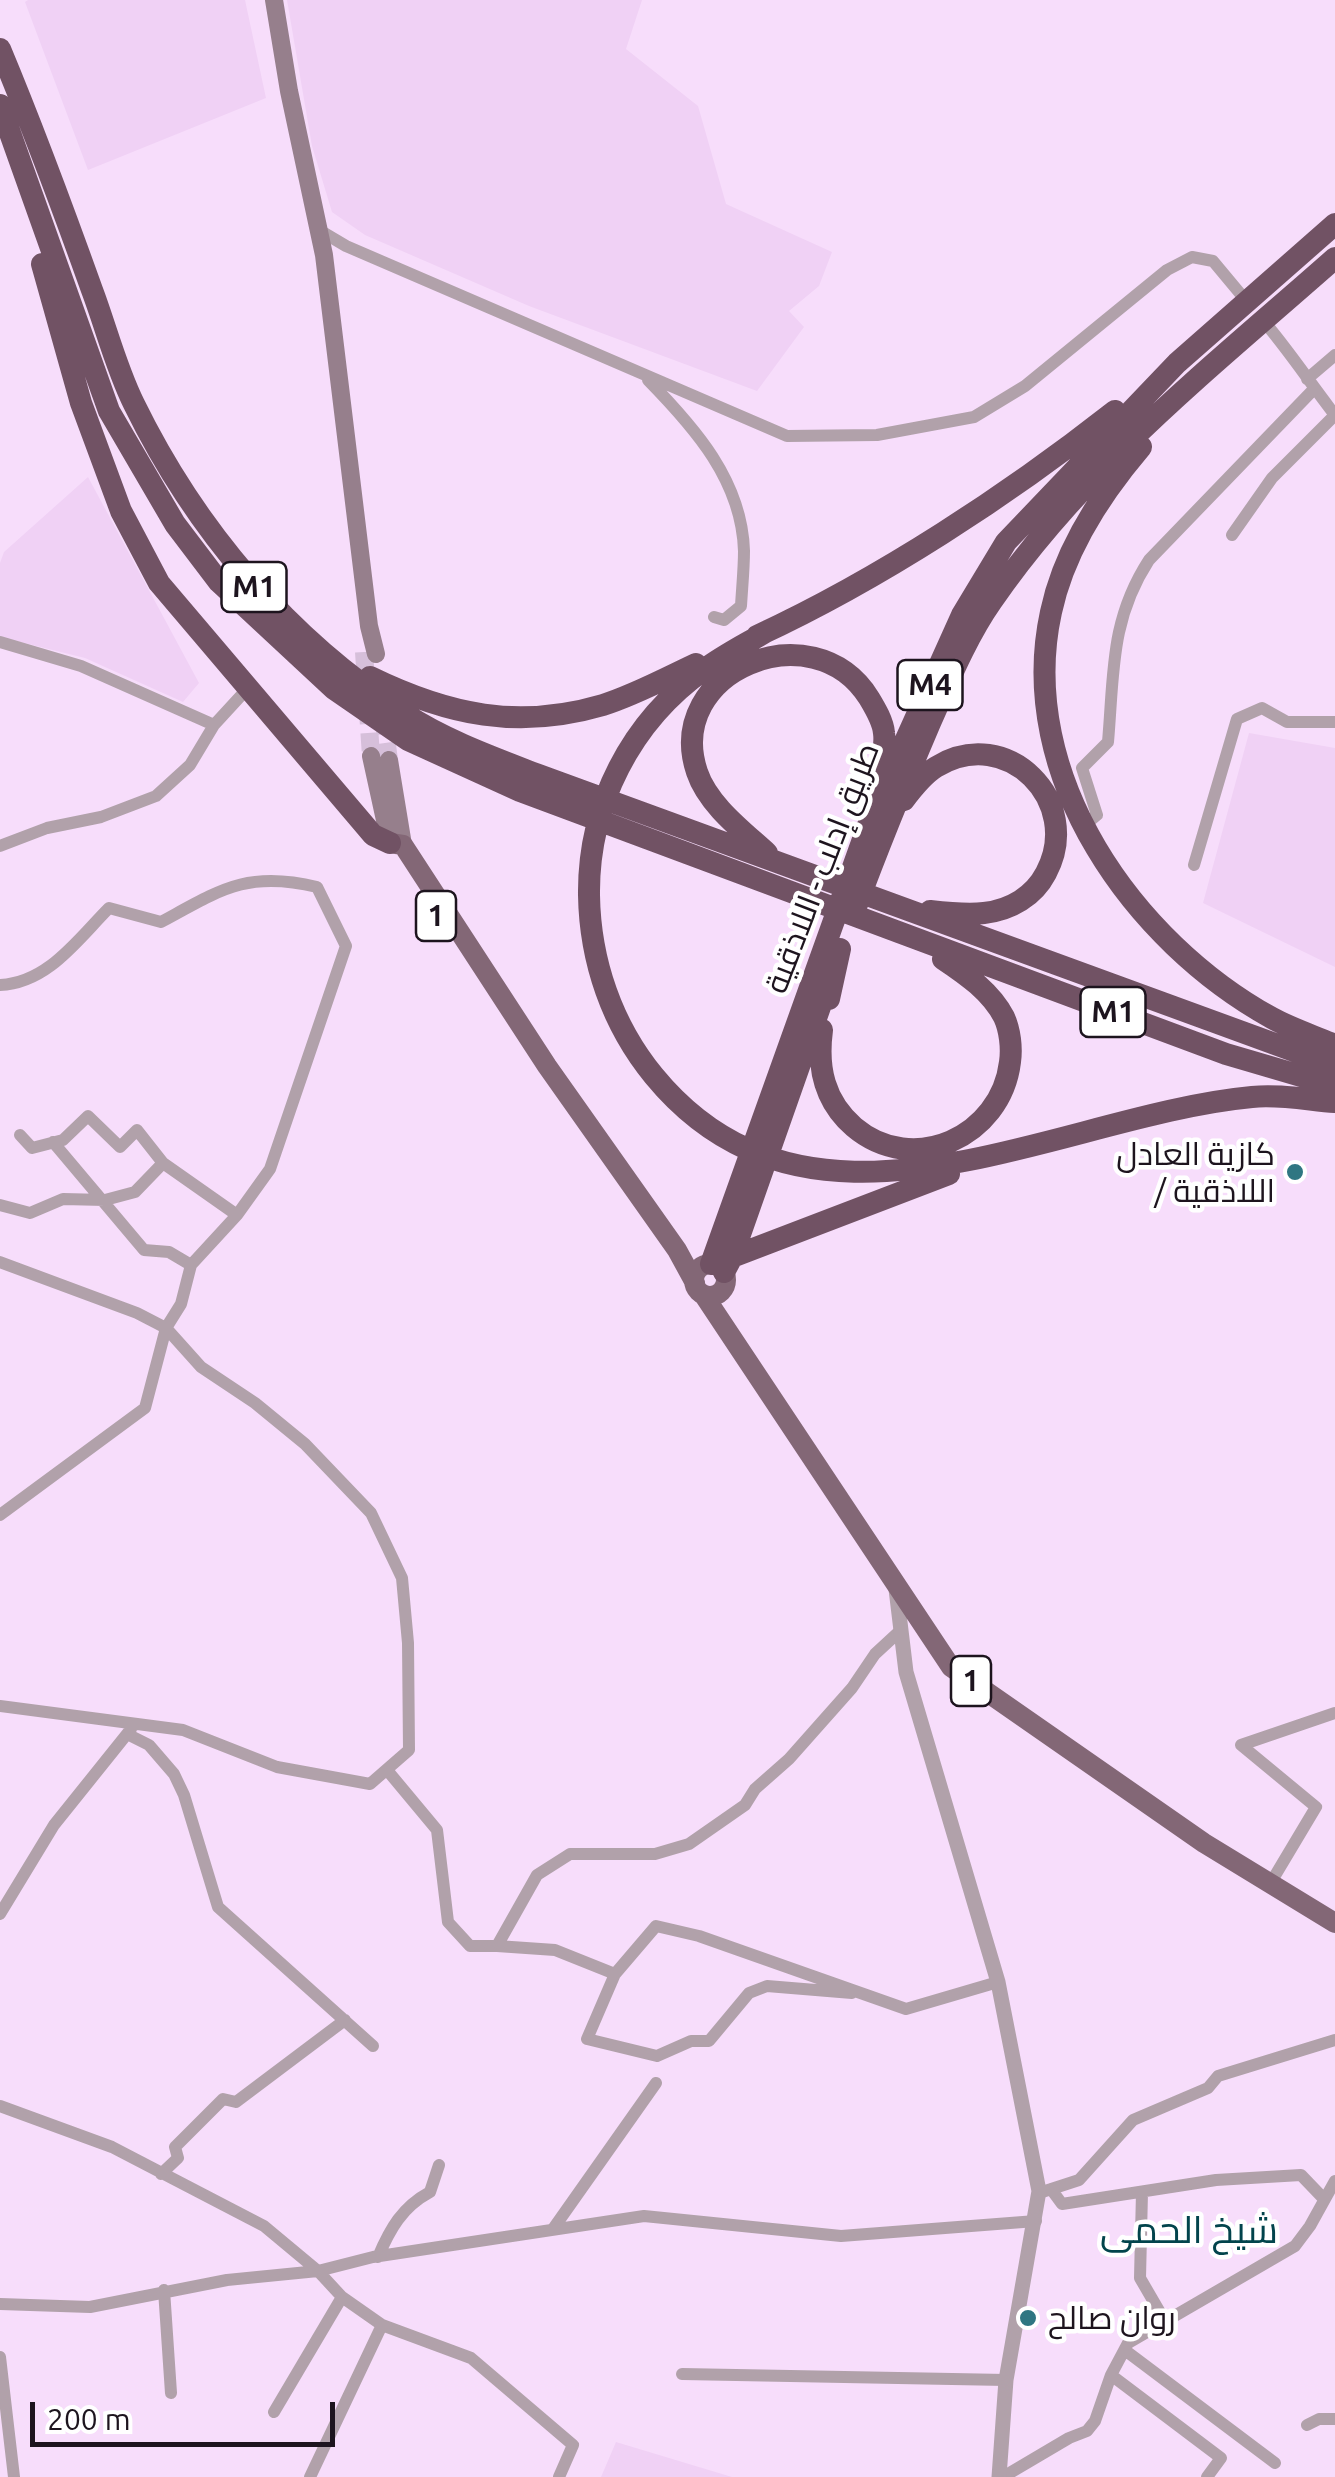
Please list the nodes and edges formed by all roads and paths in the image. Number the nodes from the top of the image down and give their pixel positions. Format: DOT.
graph roads {
  1 [pos="274,0"];
  2 [pos="0,49"];
  3 [pos="0,105"];
  4 [pos="1335,224"];
  5 [pos="319,230"];
  6 [pos="1335,258"];
  7 [pos="1335,354"];
  8 [pos="1176,363"];
  9 [pos="643,375"];
  10 [pos="1198,379"];
  11 [pos="1310,384"];
  12 [pos="1335,415"];
  13 [pos="1232,535"];
  14 [pos="714,618"];
  15 [pos="770,630"];
  16 [pos="0,642"];
  17 [pos="370,653"];
  18 [pos="332,658"];
  19 [pos="248,688"];
  20 [pos="1335,722"];
  21 [pos="214,725"];
  22 [pos="380,758"];
  23 [pos="879,820"];
  24 [pos="1084,826"];
  25 [pos="396,844"];
  26 [pos="0,846"];
  27 [pos="1194,865"];
  28 [pos="786,866"];
  29 [pos="896,919"];
  30 [pos="840,949"];
  31 [pos="0,985"];
  32 [pos="1335,1045"];
  33 [pos="1335,1066"];
  34 [pos="1335,1086"];
  35 [pos="1335,1102"];
  36 [pos="20,1134"];
  37 [pos="53,1142"];
  38 [pos="1003,1154"];
  39 [pos="163,1162"];
  40 [pos="104,1200"];
  41 [pos="0,1206"];
  42 [pos="237,1214"];
  43 [pos="0,1262"];
  44 [pos="191,1264"];
  45 [pos="713,1275"];
  46 [pos="166,1328"];
  47 [pos="0,1515"];
  48 [pos="896,1585"];
  49 [pos="901,1630"];
  50 [pos="0,1706"];
  51 [pos="1335,1713"];
  52 [pos="131,1729"];
  53 [pos="387,1770"];
  54 [pos="1270,1884"];
  55 [pos="0,1914"];
  56 [pos="1335,1923"];
  57 [pos="496,1946"];
  58 [pos="616,1974"];
  59 [pos="998,1982"];
  60 [pos="864,1994"];
  61 [pos="345,2020"];
  62 [pos="1335,2040"];
  63 [pos="373,2046"];
  64 [pos="656,2084"];
  65 [pos="0,2106"];
  66 [pos="439,2165"];
  67 [pos="161,2174"];
  68 [pos="1335,2181"];
  69 [pos="1045,2191"];
  70 [pos="1142,2192"];
  71 [pos="1324,2199"];
  72 [pos="1036,2221"];
  73 [pos="554,2230"];
  74 [pos="378,2257"];
  75 [pos="318,2271"];
  76 [pos="164,2290"];
  77 [pos="342,2297"];
  78 [pos="0,2304"];
  79 [pos="1165,2320"];
  80 [pos="382,2326"];
  81 [pos="1126,2351"];
  82 [pos="0,2357"];
  83 [pos="682,2374"];
  84 [pos="1111,2375"];
  85 [pos="1006,2380"];
  86 [pos="171,2393"];
  87 [pos="274,2412"];
  88 [pos="1335,2419"];
  89 [pos="1306,2425"];
  90 [pos="1275,2463"];
  91 [pos="14,2477"];
  92 [pos="310,2477"];
  93 [pos="559,2477"];
  94 [pos="1001,2477"];
  95 [pos="1208,2477"];
  1 -- 5 [label="main road"];
  2 -- 18 [label="highway, M1"];
  3 -- 19 [label="highway"];
  3 -- 29 [label="highway, M1"];
  4 -- 8 [label="highway, طريق إدلب - اللاذقية / M4"];
  5 -- 9 [label="street"];
  5 -- 17 [label="main road"];
  6 -- 10 [label="highway, طريق إدلب - اللاذقية / M4"];
  7 -- 11 [label="street"];
  8 -- 15 [label="highway"];
  8 -- 23 [label="highway, طريق إدلب - اللاذقية / M4"];
  9 -- 11 [label="street"];
  9 -- 14 [label="street"];
  10 -- 23 [label="highway, طريق إدلب - اللاذقية / M4"];
  10 -- 24 [label="highway"];
  11 -- 12 [label="street"];
  11 -- 24 [label="street"];
  12 -- 13 [label="street"];
  15 -- 18 [label="highway"];
  15 -- 38 [label="highway"];
  16 -- 21 [label="street"];
  18 -- 28 [label="highway, M1"];
  19 -- 21 [label="street"];
  19 -- 25 [label="highway"];
  20 -- 27 [label="street"];
  21 -- 26 [label="street"];
  22 -- 25 [label="main road"];
  23 -- 28 [label="highway"];
  23 -- 29 [label="highway"];
  23 -- 30 [label="highway, طريق إدلب - اللاذقية / M4"];
  23 -- 45 [label="highway, طريق إدلب - اللاذقية / M4"];
  24 -- 32 [label="highway"];
  25 -- 45 [label="main road, 1"];
  28 -- 29 [label="highway, M1"];
  29 -- 30 [label="highway"];
  29 -- 33 [label="highway, M1"];
  29 -- 34 [label="highway, M1"];
  30 -- 45 [label="highway, طريق إدلب - اللاذقية / M4"];
  31 -- 42 [label="street"];
  35 -- 38 [label="highway"];
  36 -- 37 [label="street"];
  37 -- 39 [label="street"];
  37 -- 40 [label="street"];
  38 -- 45 [label="highway"];
  39 -- 40 [label="street"];
  39 -- 42 [label="street"];
  40 -- 41 [label="street"];
  40 -- 44 [label="street"];
  42 -- 44 [label="street"];
  43 -- 46 [label="street"];
  44 -- 46 [label="street"];
  45 -- 48 [label="main road, 1"];
  46 -- 47 [label="street"];
  46 -- 53 [label="street"];
  48 -- 49 [label="street"];
  48 -- 54 [label="main road, 1"];
  49 -- 57 [label="street"];
  49 -- 59 [label="street"];
  50 -- 52 [label="street"];
  51 -- 54 [label="street"];
  52 -- 53 [label="street"];
  52 -- 55 [label="street"];
  52 -- 61 [label="street"];
  53 -- 57 [label="street"];
  54 -- 56 [label="main road, 1"];
  57 -- 58 [label="street"];
  58 -- 60 [label="street"];
  58 -- 60 [label="street"];
  59 -- 60 [label="street"];
  59 -- 69 [label="street"];
  61 -- 63 [label="street"];
  61 -- 67 [label="street"];
  62 -- 69 [label="street"];
  64 -- 73 [label="street"];
  65 -- 67 [label="street"];
  66 -- 74 [label="street"];
  67 -- 75 [label="street"];
  68 -- 71 [label="street"];
  69 -- 70 [label="street"];
  69 -- 72 [label="street"];
  70 -- 71 [label="street"];
  70 -- 79 [label="street"];
  71 -- 79 [label="street"];
  72 -- 73 [label="street"];
  72 -- 85 [label="street"];
  73 -- 74 [label="street"];
  74 -- 75 [label="street"];
  75 -- 76 [label="street"];
  75 -- 77 [label="street"];
  76 -- 78 [label="street"];
  76 -- 86 [label="street"];
  77 -- 80 [label="street"];
  77 -- 87 [label="street"];
  79 -- 81 [label="street"];
  80 -- 92 [label="street"];
  80 -- 93 [label="street"];
  81 -- 84 [label="street"];
  81 -- 90 [label="street"];
  82 -- 91 [label="street"];
  83 -- 85 [label="street"];
  84 -- 94 [label="street"];
  84 -- 95 [label="street"];
  85 -- 94 [label="street"];
  88 -- 89 [label="street"];
}
